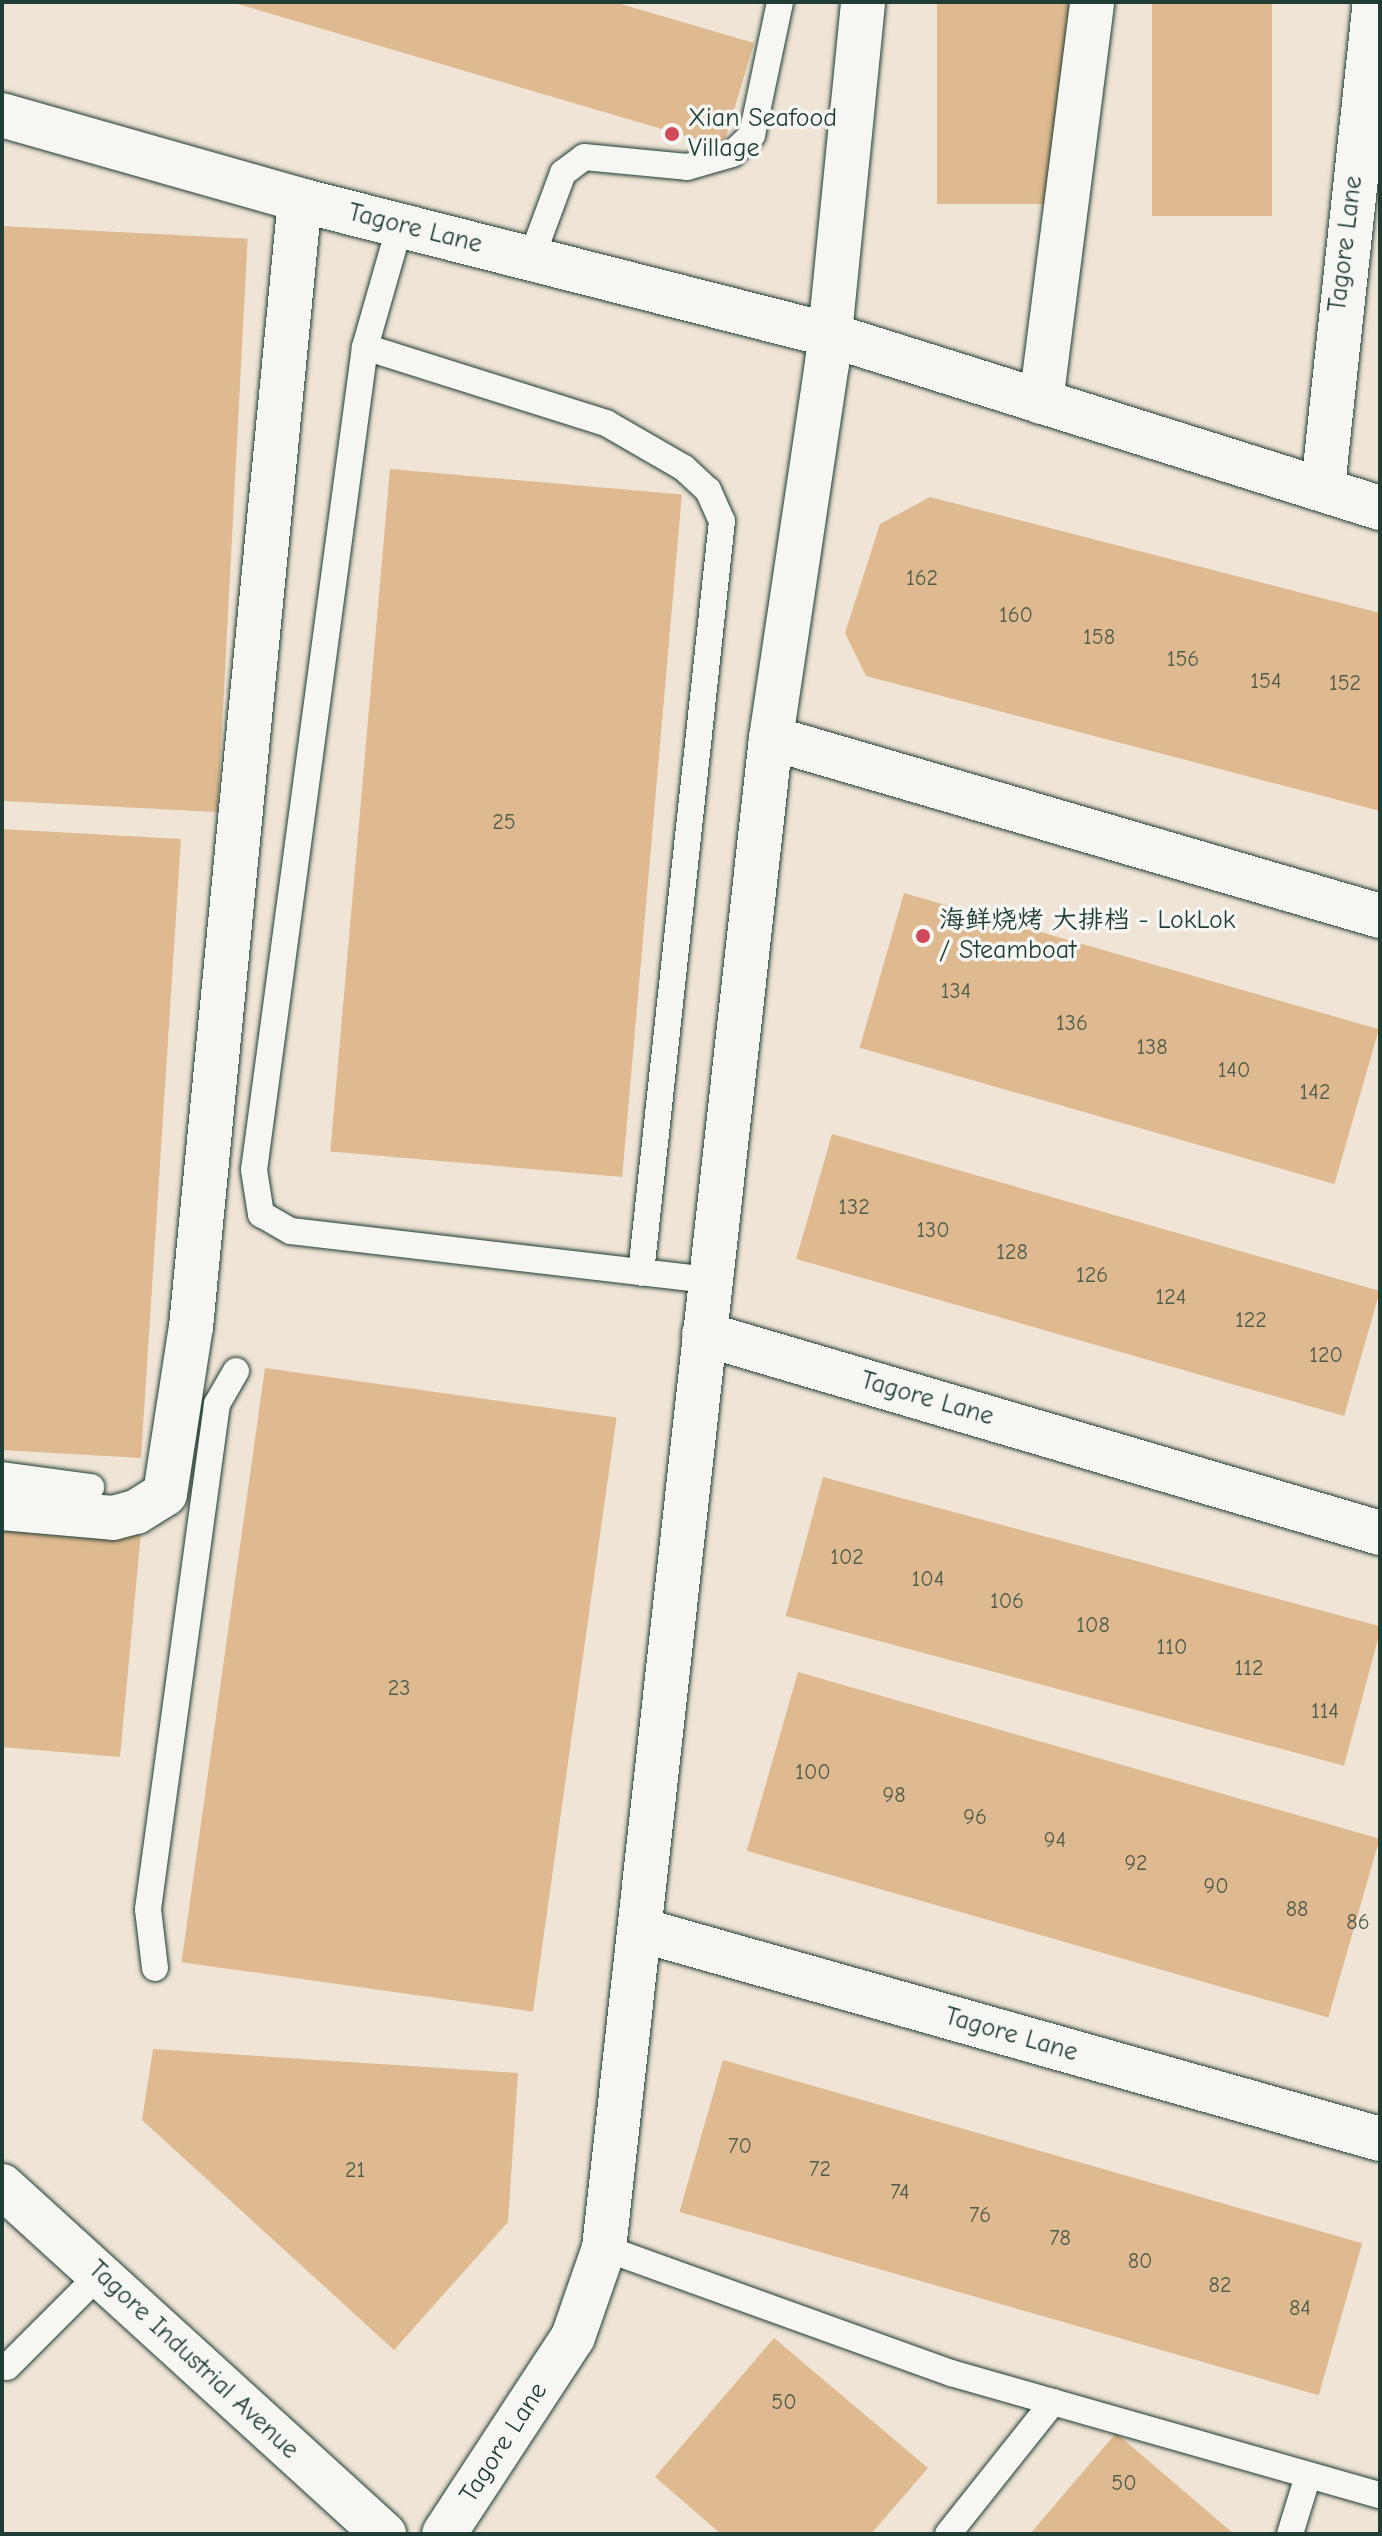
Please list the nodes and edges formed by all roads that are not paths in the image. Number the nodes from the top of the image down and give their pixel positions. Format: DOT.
graph roads {
  1 [pos="780,2"];
  2 [pos="863,2"];
  3 [pos="1092,2"];
  4 [pos="1375,2"];
  5 [pos="2,115"];
  6 [pos="300,200"];
  7 [pos="400,225"];
  8 [pos="531,259"];
  9 [pos="830,335"];
  10 [pos="365,347"];
  11 [pos="1041,402"];
  12 [pos="1323,487"];
  13 [pos="1380,508"];
  14 [pos="771,738"];
  15 [pos="1380,916"];
  16 [pos="641,1273"];
  17 [pos="710,1280"];
  18 [pos="704,1334"];
  19 [pos="236,1371"];
  20 [pos="2,1475"];
  21 [pos="91,1487"];
  22 [pos="2,1508"];
  23 [pos="1380,1533"];
  24 [pos="641,1930"];
  25 [pos="155,1968"];
  26 [pos="1380,2139"];
  27 [pos="2,2186"];
  28 [pos="604,2248"];
  29 [pos="100,2274"];
  30 [pos="7,2367"];
  31 [pos="1053,2402"];
  32 [pos="1308,2476"];
  33 [pos="1380,2495"];
  34 [pos="384,2534"];
  35 [pos="444,2534"];
  36 [pos="948,2534"];
  37 [pos="1290,2534"];
  1 -- 8 [label="lane"];
  2 -- 9 [label="street, Tagore Lane"];
  3 -- 11 [label="street"];
  4 -- 12 [label="street, Tagore Lane"];
  5 -- 6 [label="street, Tagore Lane"];
  6 -- 7 [label="street, Tagore Lane"];
  6 -- 22 [label="street"];
  7 -- 8 [label="street, Tagore Lane"];
  7 -- 10 [label="lane"];
  8 -- 9 [label="street, Tagore Lane"];
  9 -- 11 [label="street, Tagore Lane"];
  9 -- 14 [label="street, Tagore Lane"];
  10 -- 16 [label="lane"];
  10 -- 16 [label="lane"];
  11 -- 12 [label="street, Tagore Lane"];
  12 -- 13 [label="street, Tagore Lane"];
  14 -- 15 [label="street"];
  14 -- 17 [label="street, Tagore Lane"];
  16 -- 17 [label="lane"];
  17 -- 18 [label="street, Tagore Lane"];
  18 -- 23 [label="street, Tagore Lane"];
  18 -- 24 [label="street, Tagore Lane"];
  19 -- 25 [label="lane"];
  20 -- 21 [label="lane"];
  24 -- 26 [label="street, Tagore Lane"];
  24 -- 28 [label="street, Tagore Lane"];
  27 -- 29 [label="street, Tagore Industrial Avenue"];
  28 -- 31 [label="lane"];
  28 -- 35 [label="street, Tagore Lane"];
  29 -- 30 [label="lane"];
  29 -- 34 [label="street, Tagore Industrial Avenue"];
  31 -- 32 [label="lane"];
  31 -- 36 [label="lane"];
  32 -- 33 [label="lane"];
  32 -- 37 [label="lane"];
}
